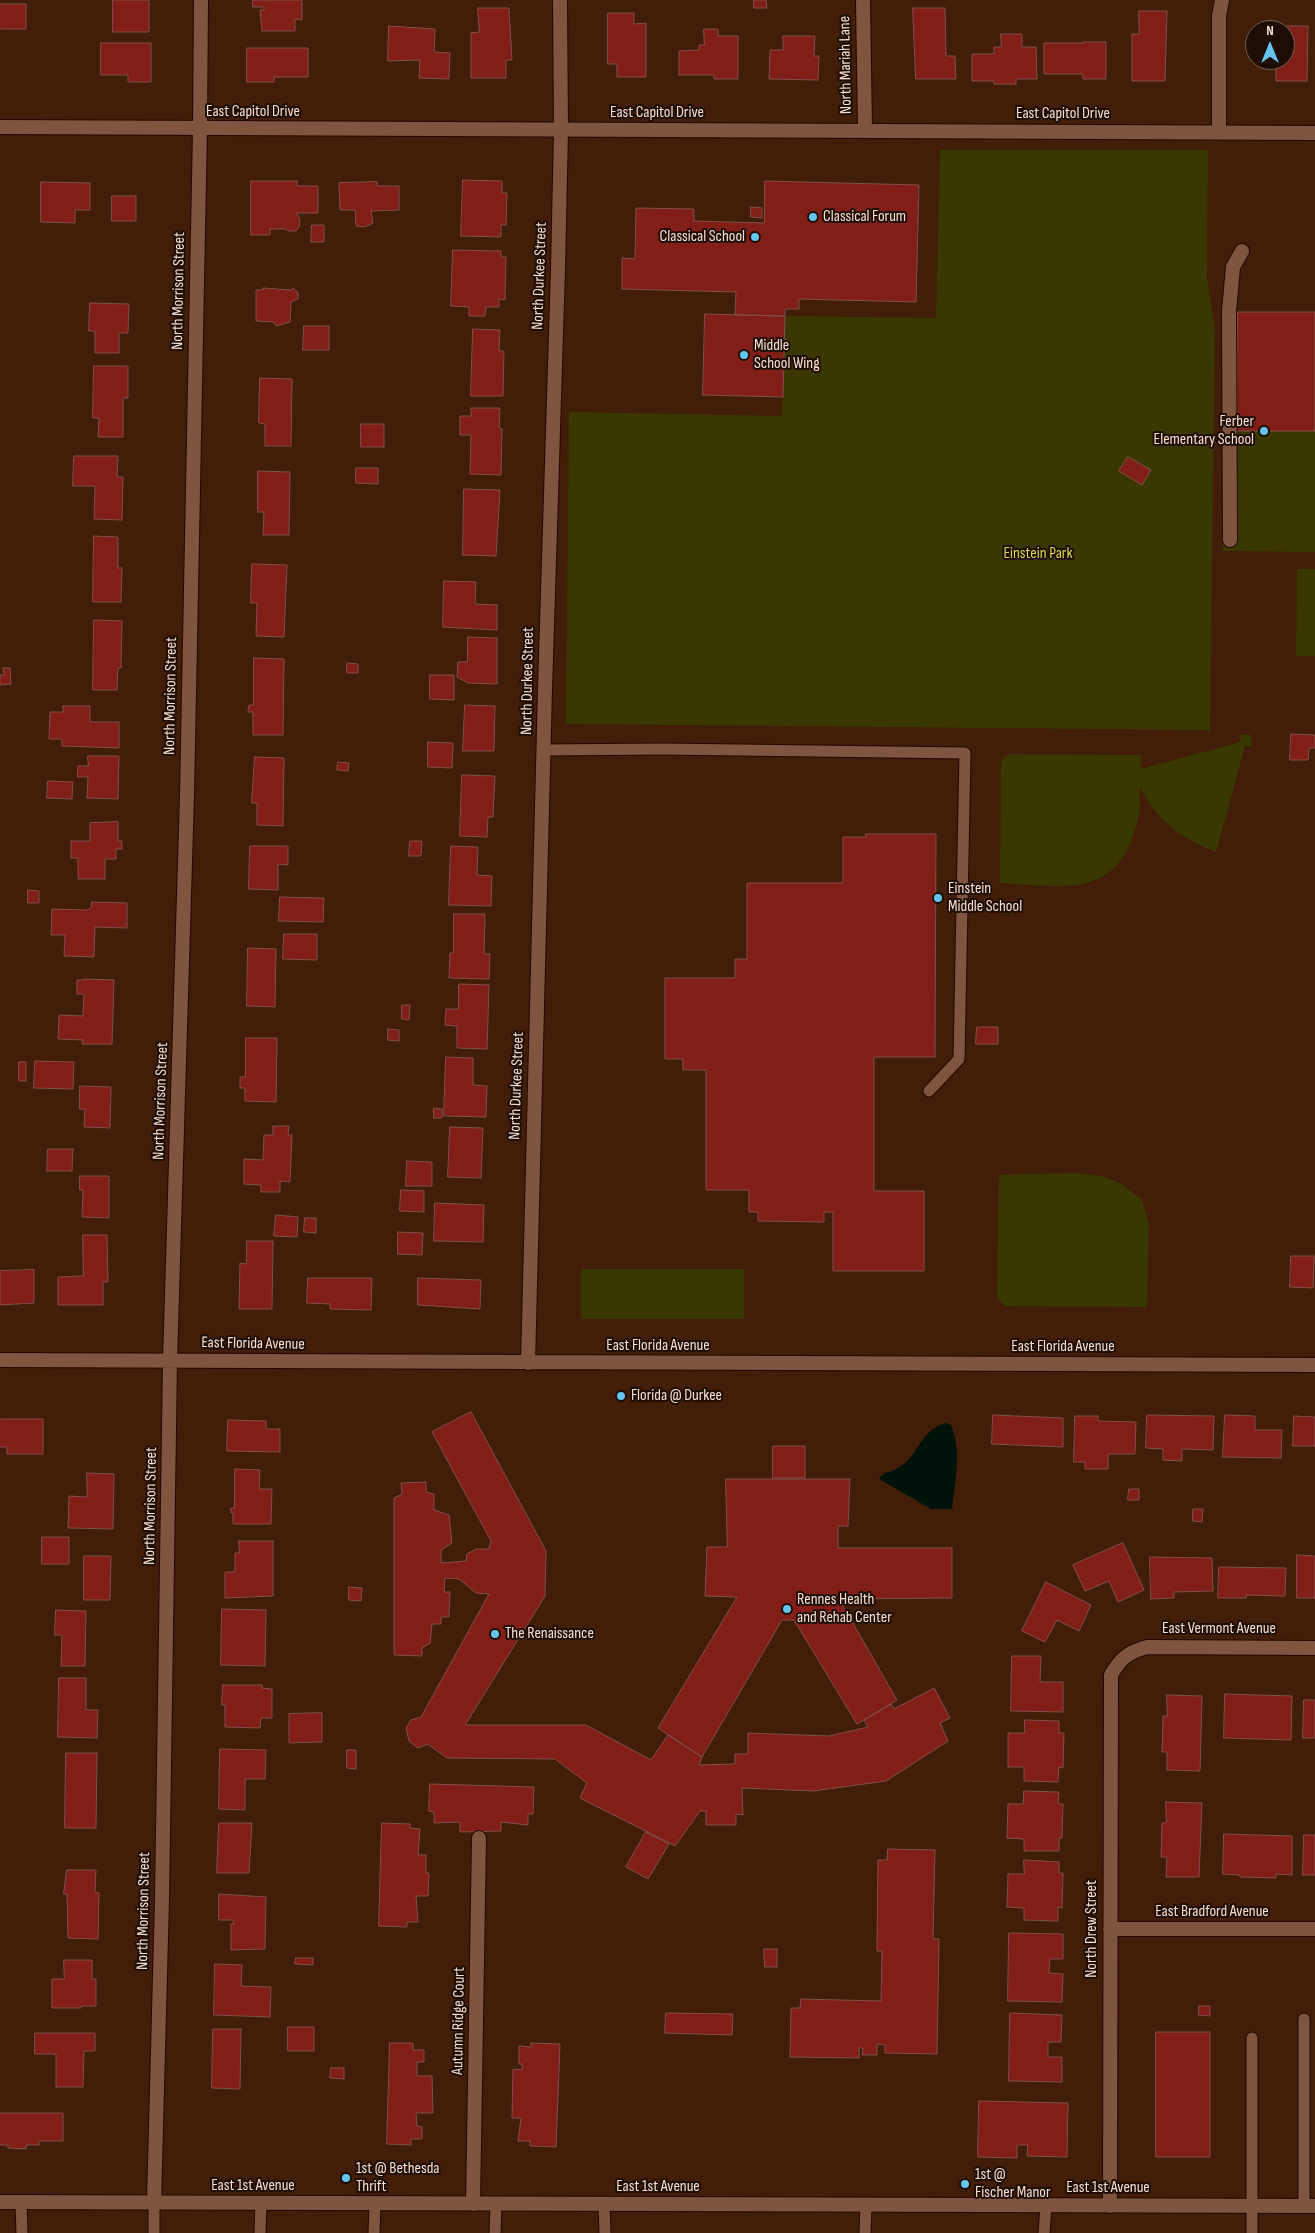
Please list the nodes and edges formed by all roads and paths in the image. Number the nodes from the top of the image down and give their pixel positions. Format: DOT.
graph roads {
  1 [pos="200,0"];
  2 [pos="560,0"];
  3 [pos="863,0"];
  4 [pos="1222,0"];
  5 [pos="0,127"];
  6 [pos="200,129"];
  7 [pos="561,130"];
  8 [pos="865,130"];
  9 [pos="1219,132"];
  10 [pos="1315,133"];
  11 [pos="1242,251"];
  12 [pos="1230,540"];
  13 [pos="544,750"];
  14 [pos="930,1091"];
  15 [pos="0,1360"];
  16 [pos="170,1361"];
  17 [pos="528,1363"];
  18 [pos="1315,1364"];
  19 [pos="1315,1648"];
  20 [pos="1124,1656"];
  21 [pos="479,1838"];
  22 [pos="1110,1929"];
  23 [pos="1315,1929"];
  24 [pos="1304,2019"];
  25 [pos="1252,2038"];
  26 [pos="0,2202"];
  27 [pos="21,2202"];
  28 [pos="154,2202"];
  29 [pos="261,2203"];
  30 [pos="375,2204"];
  31 [pos="473,2204"];
  32 [pos="496,2204"];
  33 [pos="604,2204"];
  34 [pos="866,2205"];
  35 [pos="1046,2206"];
  36 [pos="1110,2206"];
  37 [pos="1252,2206"];
  38 [pos="1310,2206"];
  39 [pos="22,2233"];
  40 [pos="154,2233"];
  41 [pos="260,2233"];
  42 [pos="374,2233"];
  43 [pos="495,2233"];
  44 [pos="605,2233"];
  45 [pos="866,2233"];
  46 [pos="1044,2233"];
  47 [pos="1252,2233"];
  1 -- 6 [label="street, North Morrison Street"];
  2 -- 7 [label="street, North Durkee Street"];
  3 -- 8 [label="street, North Mariah Lane"];
  4 -- 9 [label="street"];
  5 -- 6 [label="street, East Capitol Drive"];
  6 -- 7 [label="street, East Capitol Drive"];
  6 -- 16 [label="street, North Morrison Street"];
  7 -- 8 [label="street, East Capitol Drive"];
  7 -- 13 [label="street, North Durkee Street"];
  8 -- 9 [label="street, East Capitol Drive"];
  9 -- 10 [label="street, East Capitol Drive"];
  11 -- 12 [label="street"];
  13 -- 14 [label="lane"];
  13 -- 17 [label="street, North Durkee Street"];
  15 -- 16 [label="street, East Florida Avenue"];
  16 -- 17 [label="street, East Florida Avenue"];
  16 -- 28 [label="street, North Morrison Street"];
  17 -- 18 [label="street, East Florida Avenue"];
  19 -- 20 [label="street, East Vermont Avenue"];
  20 -- 22 [label="street, North Drew Street"];
  21 -- 31 [label="street, Autumn Ridge Court"];
  22 -- 23 [label="street, East Bradford Avenue"];
  22 -- 36 [label="street, North Drew Street"];
  24 -- 38 [label="lane"];
  25 -- 37 [label="lane"];
  26 -- 27 [label="street, East 1st Avenue"];
  27 -- 28 [label="street, East 1st Avenue"];
  27 -- 39 [label="lane"];
  28 -- 29 [label="street, East 1st Avenue"];
  28 -- 40 [label="lane"];
  29 -- 30 [label="street, East 1st Avenue"];
  29 -- 41 [label="lane"];
  30 -- 31 [label="street, East 1st Avenue"];
  30 -- 42 [label="lane"];
  31 -- 32 [label="street, East 1st Avenue"];
  32 -- 33 [label="street, East 1st Avenue"];
  32 -- 43 [label="lane"];
  33 -- 34 [label="street, East 1st Avenue"];
  33 -- 44 [label="lane"];
  34 -- 35 [label="street, East 1st Avenue"];
  34 -- 45 [label="lane"];
  35 -- 36 [label="street, East 1st Avenue"];
  35 -- 46 [label="lane"];
  36 -- 37 [label="street, East 1st Avenue"];
  37 -- 38 [label="street, East 1st Avenue"];
  37 -- 47 [label="lane"];
}
